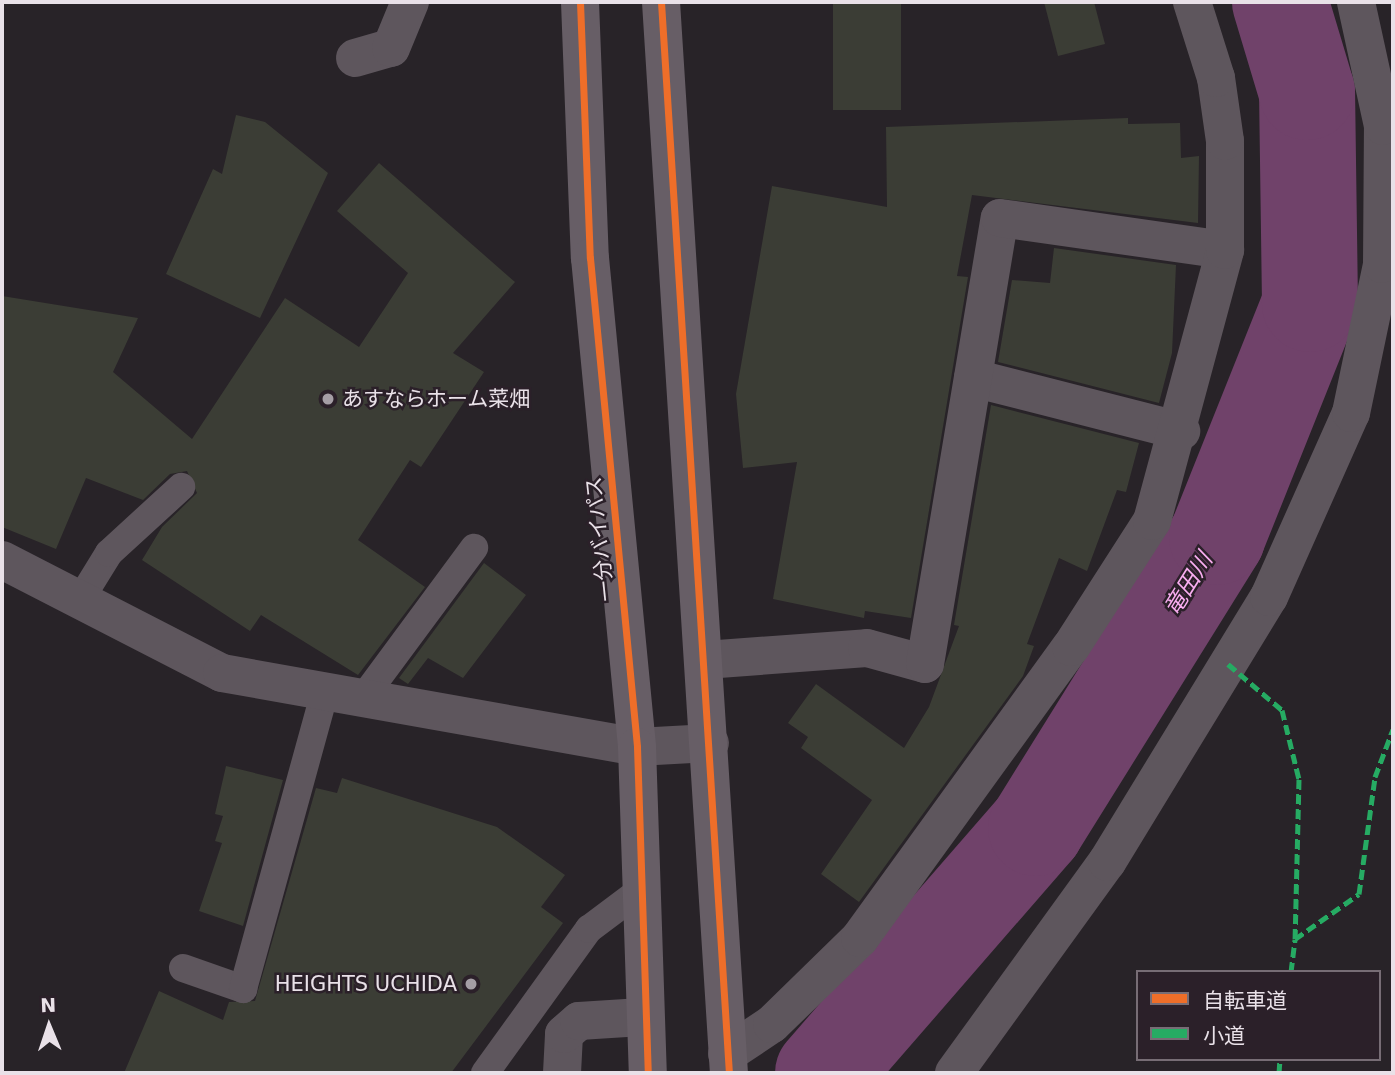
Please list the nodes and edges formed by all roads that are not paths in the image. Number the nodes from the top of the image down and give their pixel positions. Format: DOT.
graph roads {
  1 [pos="410,2"];
  2 [pos="580,2"];
  3 [pos="661,2"];
  4 [pos="1192,2"];
  5 [pos="1356,2"];
  6 [pos="355,58"];
  7 [pos="1225,250"];
  8 [pos="973,378"];
  9 [pos="1181,431"];
  10 [pos="181,487"];
  11 [pos="474,548"];
  12 [pos="2,560"];
  13 [pos="80,600"];
  14 [pos="705,660"];
  15 [pos="325,691"];
  16 [pos="363,698"];
  17 [pos="710,743"];
  18 [pos="637,747"];
  19 [pos="645,887"];
  20 [pos="183,968"];
  21 [pos="642,1017"];
  22 [pos="728,1063"];
  23 [pos="485,1073"];
  24 [pos="562,1073"];
  25 [pos="648,1073"];
  26 [pos="954,1073"];
  1 -- 6 [label="street"];
  2 -- 18 [label="highway, 一分バイパス"];
  3 -- 14 [label="highway"];
  4 -- 7 [label="street"];
  5 -- 26 [label="street"];
  7 -- 8 [label="street"];
  7 -- 9 [label="street"];
  8 -- 9 [label="street"];
  8 -- 14 [label="street"];
  9 -- 22 [label="street"];
  10 -- 13 [label="lane"];
  11 -- 16 [label="lane"];
  12 -- 13 [label="street"];
  13 -- 15 [label="street"];
  14 -- 17 [label="highway"];
  15 -- 16 [label="street"];
  15 -- 20 [label="lane"];
  16 -- 18 [label="street"];
  17 -- 18 [label="street"];
  17 -- 22 [label="highway"];
  18 -- 19 [label="highway, 一分バイパス"];
  19 -- 21 [label="highway, 一分バイパス"];
  19 -- 23 [label="lane"];
  21 -- 24 [label="street"];
  21 -- 25 [label="highway, 一分バイパス"];
}
